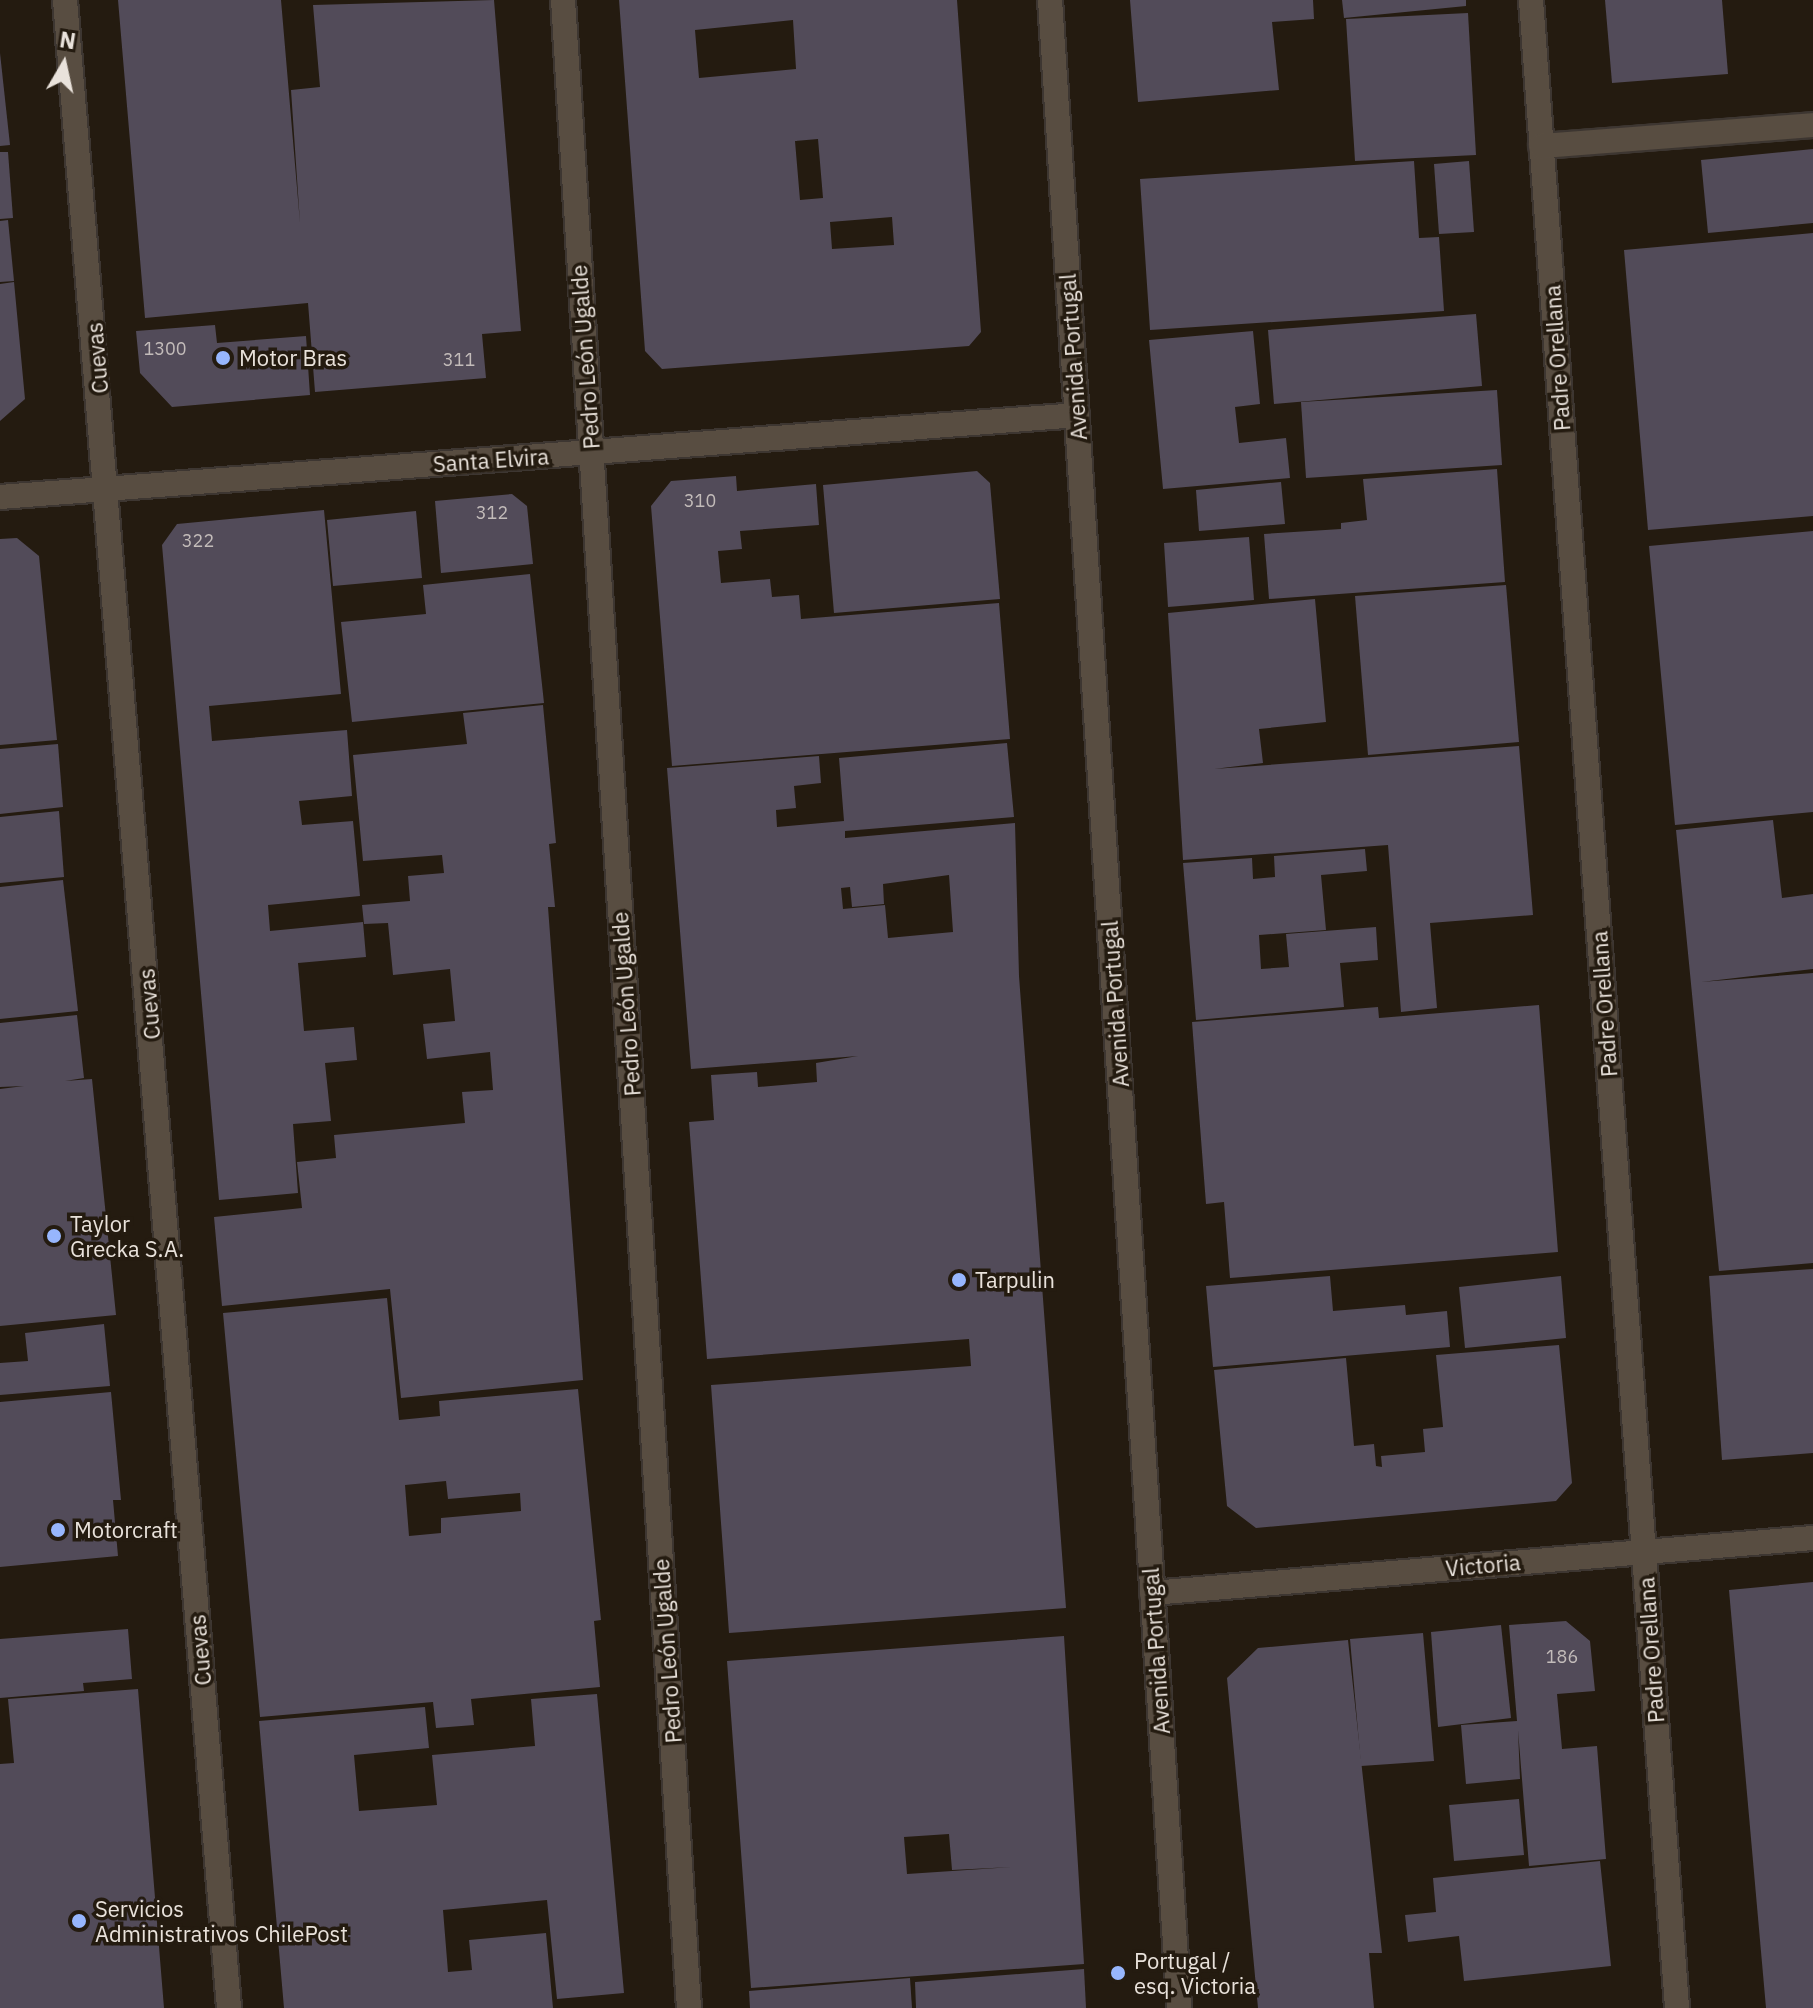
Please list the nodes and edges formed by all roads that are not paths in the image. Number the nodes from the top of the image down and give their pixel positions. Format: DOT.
graph roads {
  1 [pos="65,0"];
  2 [pos="563,0"];
  3 [pos="1050,0"];
  4 [pos="1531,0"];
  5 [pos="1813,125"];
  6 [pos="1541,146"];
  7 [pos="1077,415"];
  8 [pos="591,452"];
  9 [pos="108,489"];
  10 [pos="0,497"];
  11 [pos="1813,1538"];
  12 [pos="1643,1552"];
  13 [pos="1152,1593"];
  14 [pos="229,2008"];
  15 [pos="689,2008"];
  16 [pos="1179,2008"];
  17 [pos="1677,2008"];
  1 -- 9 [label="street, Cuevas"];
  2 -- 8 [label="street, Pedro León Ugalde"];
  3 -- 7 [label="street, Avenida Portugal"];
  4 -- 6 [label="street, Padre Orellana"];
  5 -- 6 [label="street"];
  6 -- 12 [label="street, Padre Orellana"];
  7 -- 8 [label="street, Santa Elvira"];
  7 -- 13 [label="street, Avenida Portugal"];
  8 -- 9 [label="street, Santa Elvira"];
  8 -- 15 [label="street, Pedro León Ugalde"];
  9 -- 10 [label="street, Santa Elvira"];
  9 -- 14 [label="street, Cuevas"];
  11 -- 12 [label="street, Victoria"];
  12 -- 13 [label="street, Victoria"];
  12 -- 17 [label="street, Padre Orellana"];
  13 -- 16 [label="street, Avenida Portugal"];
}
